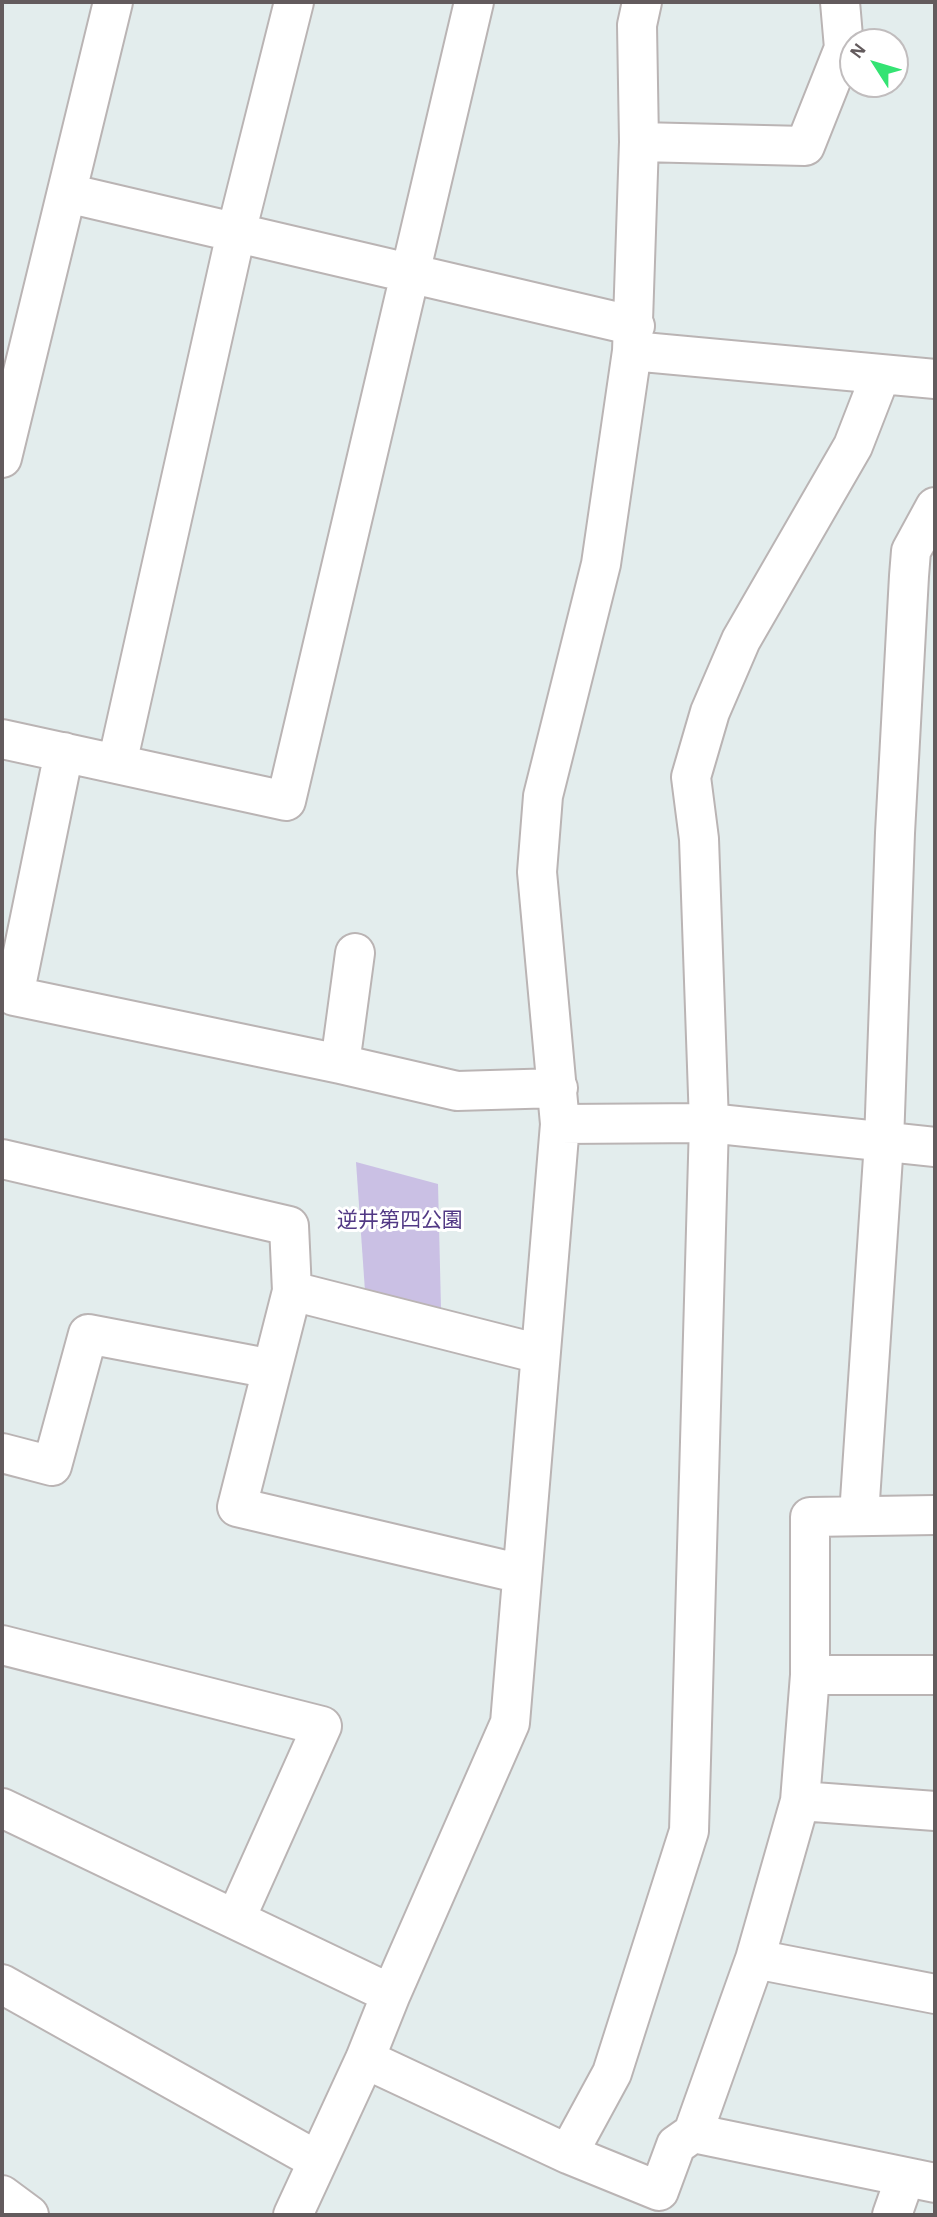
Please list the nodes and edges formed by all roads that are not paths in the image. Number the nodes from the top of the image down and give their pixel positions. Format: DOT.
graph roads {
  1 [pos="113,2"];
  2 [pos="293,2"];
  3 [pos="474,2"];
  4 [pos="642,2"];
  5 [pos="840,2"];
  6 [pos="639,142"];
  7 [pos="67,193"];
  8 [pos="236,233"];
  9 [pos="409,273"];
  10 [pos="633,339"];
  11 [pos="16,345"];
  12 [pos="881,374"];
  13 [pos="935,379"];
  14 [pos="2,458"];
  15 [pos="935,507"];
  16 [pos="922,578"];
  17 [pos="2,738"];
  18 [pos="64,752"];
  19 [pos="117,764"];
  20 [pos="355,953"];
  21 [pos="340,1064"];
  22 [pos="559,1106"];
  23 [pos="709,1123"];
  24 [pos="884,1142"];
  25 [pos="935,1147"];
  26 [pos="2,1159"];
  27 [pos="292,1291"];
  28 [pos="540,1354"];
  29 [pos="272,1369"];
  30 [pos="2,1453"];
  31 [pos="859,1515"];
  32 [pos="935,1515"];
  33 [pos="522,1574"];
  34 [pos="2,1645"];
  35 [pos="810,1675"];
  36 [pos="935,1675"];
  37 [pos="800,1801"];
  38 [pos="2,1808"];
  39 [pos="935,1811"];
  40 [pos="236,1918"];
  41 [pos="755,1959"];
  42 [pos="2,1984"];
  43 [pos="391,1994"];
  44 [pos="935,1994"];
  45 [pos="366,2060"];
  46 [pos="693,2133"];
  47 [pos="568,2154"];
  48 [pos="318,2161"];
  49 [pos="920,2181"];
  50 [pos="2,2195"];
  51 [pos="29,2215"];
  52 [pos="293,2215"];
  53 [pos="892,2215"];
  1 -- 7 [label="street"];
  2 -- 8 [label="street"];
  3 -- 9 [label="street"];
  4 -- 6 [label="street"];
  5 -- 6 [label="street"];
  6 -- 10 [label="street"];
  7 -- 8 [label="street"];
  7 -- 11 [label="street"];
  8 -- 9 [label="street"];
  8 -- 19 [label="street"];
  9 -- 10 [label="street"];
  9 -- 19 [label="street"];
  10 -- 12 [label="street"];
  10 -- 22 [label="street"];
  11 -- 14 [label="street"];
  12 -- 13 [label="street"];
  12 -- 23 [label="street"];
  15 -- 16 [label="street"];
  16 -- 24 [label="street"];
  17 -- 18 [label="street"];
  18 -- 19 [label="street"];
  18 -- 21 [label="street"];
  20 -- 21 [label="street"];
  21 -- 22 [label="street"];
  22 -- 23 [label="street"];
  22 -- 28 [label="street"];
  23 -- 24 [label="street"];
  23 -- 47 [label="street"];
  24 -- 25 [label="street"];
  24 -- 31 [label="street"];
  26 -- 27 [label="street"];
  27 -- 28 [label="street"];
  27 -- 29 [label="street"];
  28 -- 33 [label="street"];
  29 -- 30 [label="street"];
  29 -- 33 [label="street"];
  31 -- 32 [label="street"];
  31 -- 35 [label="street"];
  33 -- 43 [label="street"];
  34 -- 40 [label="street"];
  35 -- 36 [label="street"];
  35 -- 37 [label="street"];
  37 -- 39 [label="street"];
  37 -- 41 [label="street"];
  38 -- 40 [label="street"];
  40 -- 43 [label="street"];
  41 -- 44 [label="street"];
  41 -- 46 [label="street"];
  42 -- 48 [label="street"];
  43 -- 45 [label="street"];
  45 -- 47 [label="street"];
  45 -- 48 [label="street"];
  46 -- 47 [label="street"];
  46 -- 49 [label="street"];
  48 -- 52 [label="street"];
  49 -- 53 [label="street"];
  50 -- 51 [label="street"];
}
